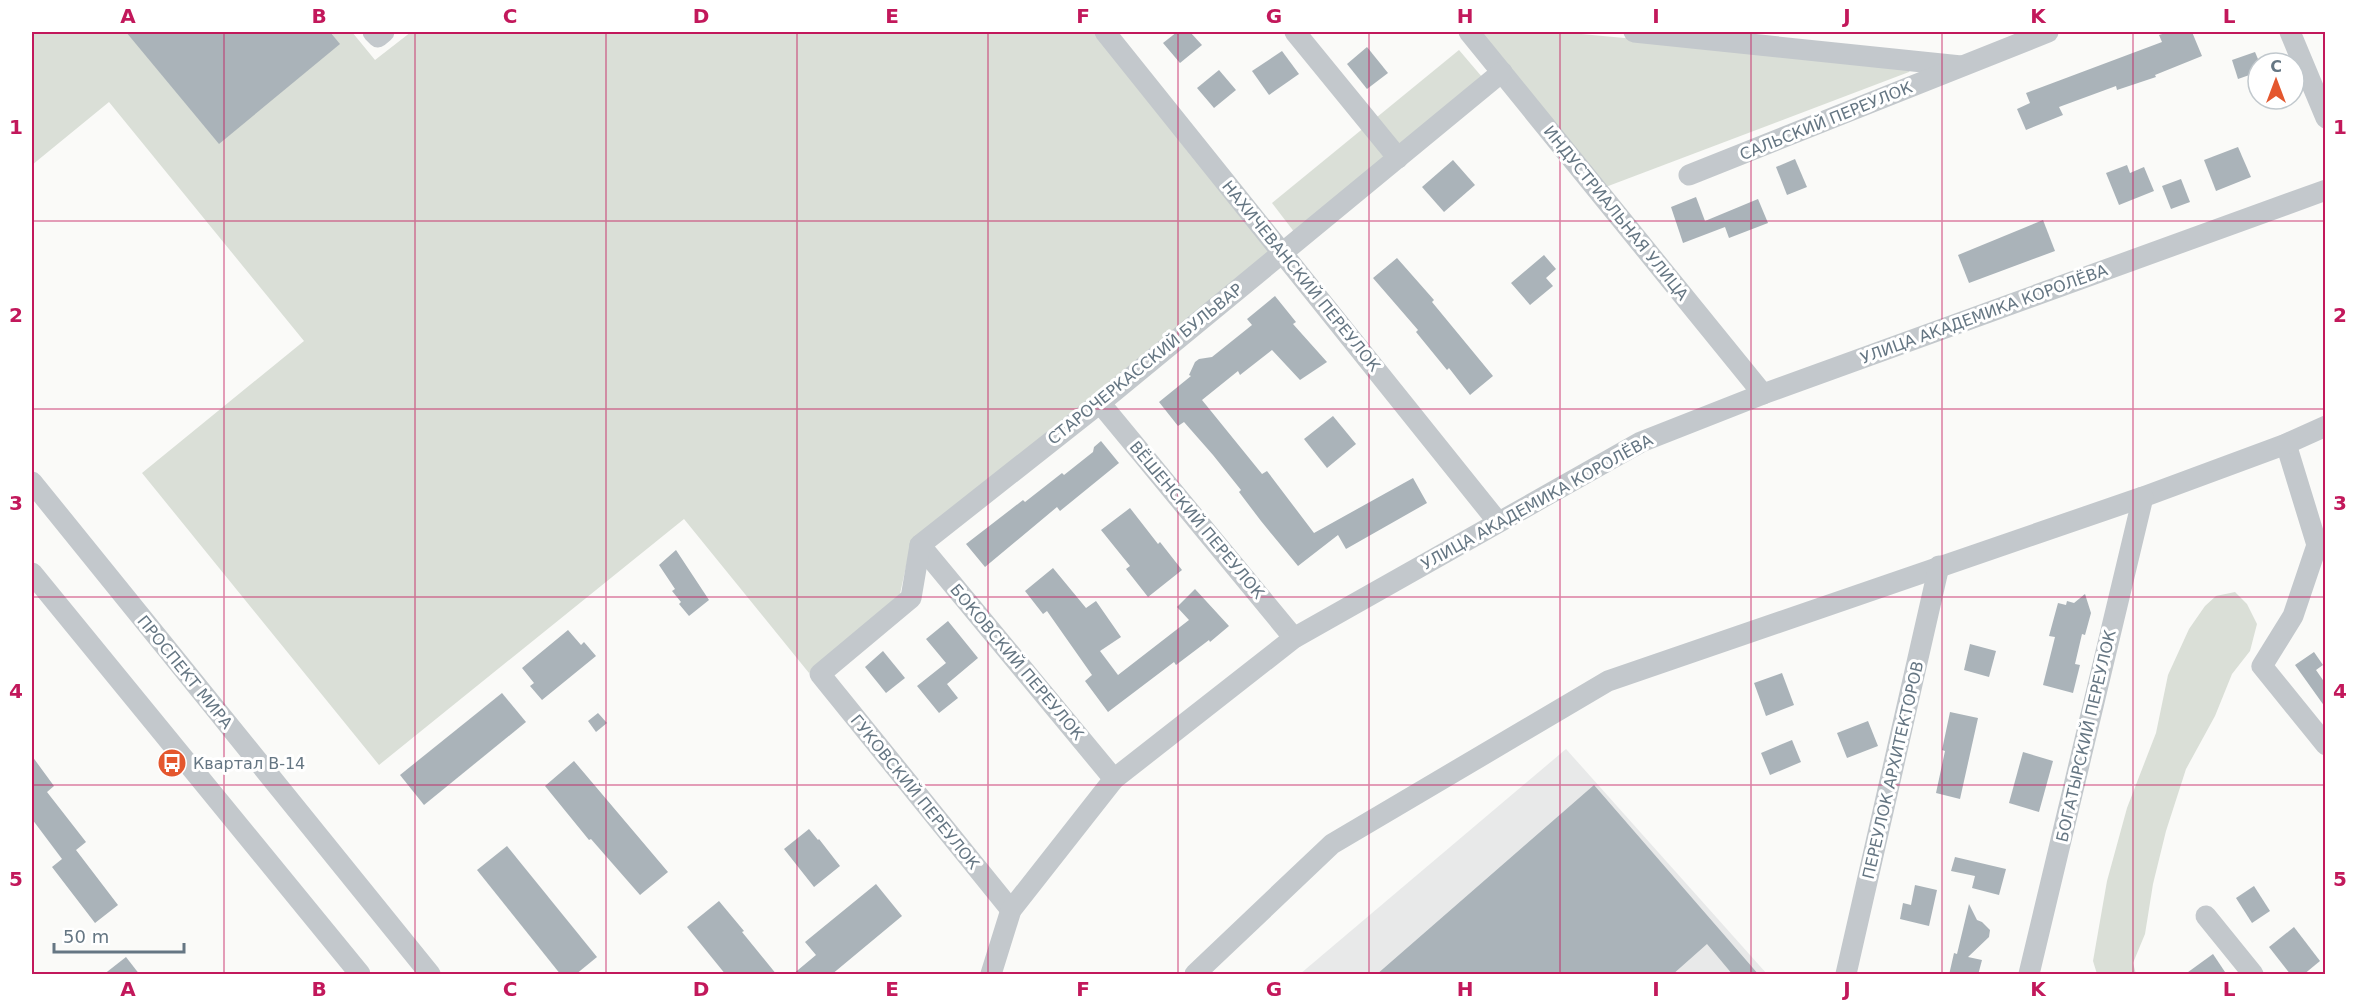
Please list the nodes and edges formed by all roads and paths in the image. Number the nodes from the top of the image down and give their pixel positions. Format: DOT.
graph roads {
  1 [pos="1105,32"];
  2 [pos="1295,32"];
  3 [pos="1469,32"];
  4 [pos="1634,32"];
  5 [pos="2048,32"];
  6 [pos="2290,32"];
  7 [pos="1964,67"];
  8 [pos="1502,72"];
  9 [pos="2325,118"];
  10 [pos="1398,158"];
  11 [pos="1689,175"];
  12 [pos="2325,190"];
  13 [pos="1283,253"];
  14 [pos="1762,394"];
  15 [pos="1100,403"];
  16 [pos="2325,426"];
  17 [pos="2286,444"];
  18 [pos="32,482"];
  19 [pos="2143,497"];
  20 [pos="1497,522"];
  21 [pos="920,545"];
  22 [pos="1939,566"];
  23 [pos="32,573"];
  24 [pos="1294,638"];
  25 [pos="2325,745"];
  26 [pos="1114,779"];
  27 [pos="1011,910"];
  28 [pos="2206,915"];
  29 [pos="360,975"];
  30 [pos="430,975"];
  31 [pos="991,975"];
  32 [pos="1196,975"];
  33 [pos="1846,975"];
  34 [pos="2029,975"];
  35 [pos="2253,975"];
  1 -- 13 [label="street, НАХИЧЕВАНСКИЙ ПЕРЕУЛОК"];
  2 -- 10 [label="street"];
  3 -- 8 [label="street, ИНДУСТРИАЛЬНАЯ УЛИЦА"];
  4 -- 7 [label="street, САЛЬСКИЙ ПЕРЕУЛОК"];
  5 -- 7 [label="street, САЛЬСКИЙ ПЕРЕУЛОК"];
  6 -- 9 [label="street"];
  7 -- 11 [label="street, САЛЬСКИЙ ПЕРЕУЛОК"];
  8 -- 10 [label="street, СТАРОЧЕРКАССКИЙ БУЛЬВАР"];
  8 -- 14 [label="street, ИНДУСТРИАЛЬНАЯ УЛИЦА"];
  10 -- 13 [label="street, СТАРОЧЕРКАССКИЙ БУЛЬВАР"];
  12 -- 14 [label="street, УЛИЦА АКАДЕМИКА КОРОЛЁВА"];
  13 -- 15 [label="street, СТАРОЧЕРКАССКИЙ БУЛЬВАР"];
  13 -- 20 [label="street, НАХИЧЕВАНСКИЙ ПЕРЕУЛОК"];
  14 -- 20 [label="street, УЛИЦА АКАДЕМИКА КОРОЛЁВА"];
  15 -- 21 [label="street, СТАРОЧЕРКАССКИЙ БУЛЬВАР"];
  15 -- 24 [label="street, ВЁШЕНСКИЙ ПЕРЕУЛОК"];
  16 -- 17 [label="street"];
  17 -- 19 [label="street"];
  17 -- 25 [label="street"];
  18 -- 30 [label="street, ПРОСПЕКТ МИРА"];
  19 -- 22 [label="street"];
  19 -- 34 [label="street, БОГАТЫРСКИЙ ПЕРЕУЛОК"];
  20 -- 24 [label="street, УЛИЦА АКАДЕМИКА КОРОЛЁВА"];
  21 -- 26 [label="street, БОКОВСКИЙ ПЕРЕУЛОК"];
  21 -- 27 [label="street, ГУКОВСКИЙ ПЕРЕУЛОК"];
  22 -- 32 [label="street"];
  22 -- 33 [label="street, ПЕРЕУЛОК АРХИТЕКТОРОВ"];
  23 -- 29 [label="street"];
  24 -- 26 [label="street, УЛИЦА АКАДЕМИКА КОРОЛЁВА"];
  26 -- 27 [label="street, УЛИЦА АКАДЕМИКА КОРОЛЁВА"];
  27 -- 31 [label="street, УЛИЦА АКАДЕМИКА КОРОЛЁВА"];
  28 -- 35 [label="street"];
}
